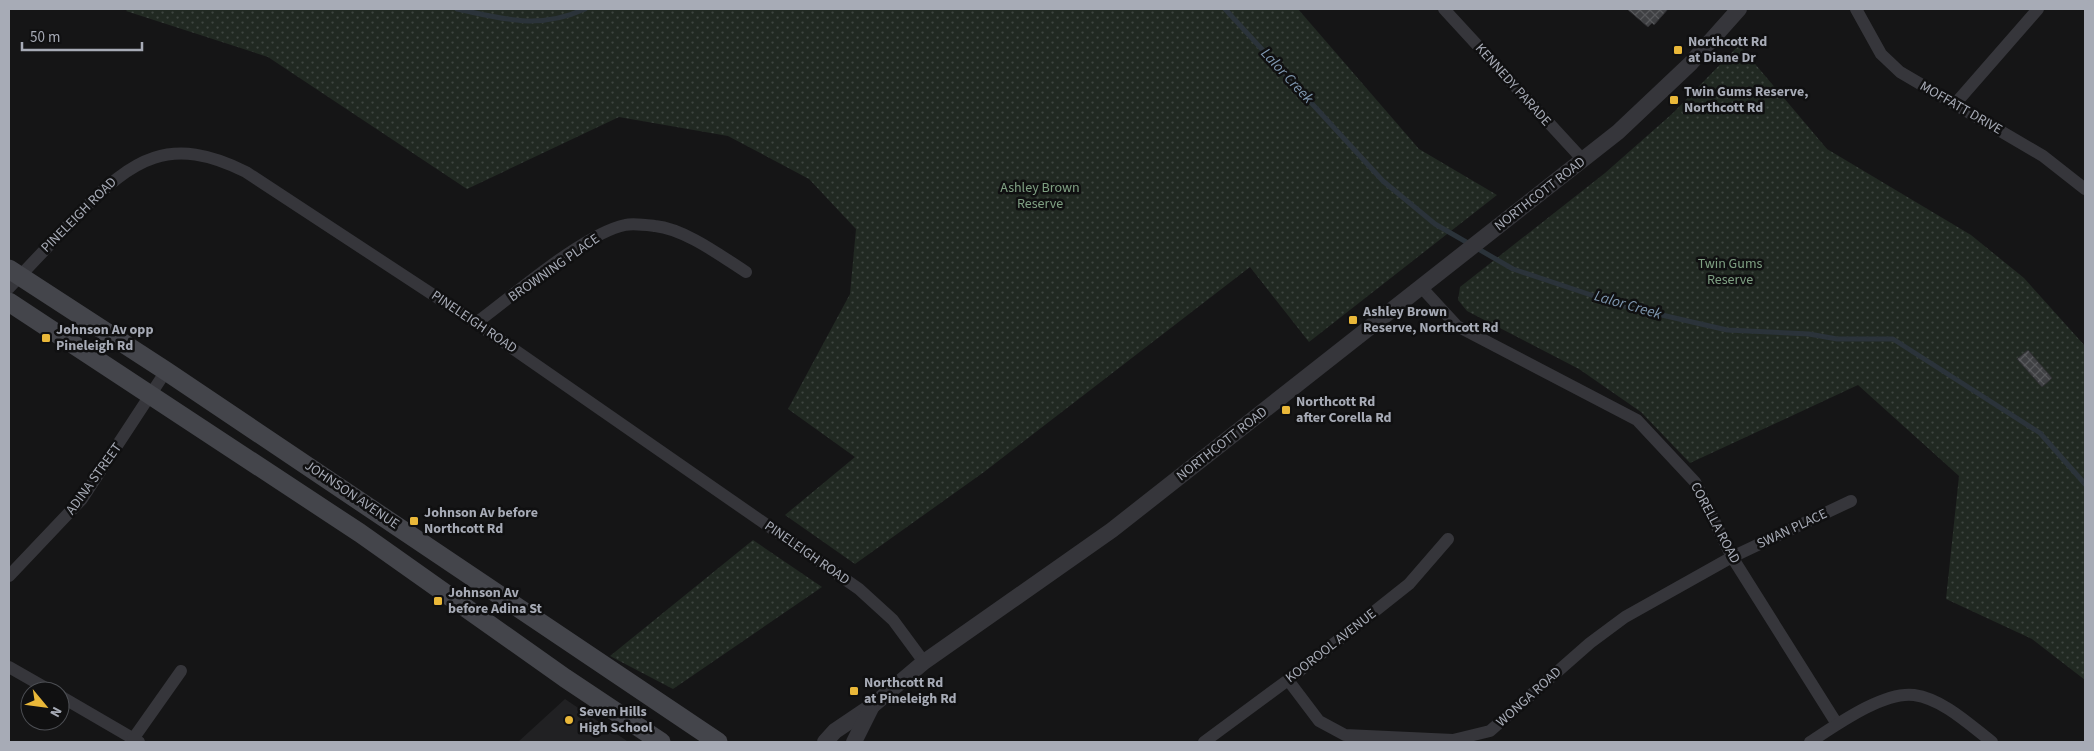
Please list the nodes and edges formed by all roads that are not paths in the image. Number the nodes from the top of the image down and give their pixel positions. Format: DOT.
graph roads {
  1 [pos="1444,9"];
  2 [pos="1739,9"];
  3 [pos="1856,9"];
  4 [pos="2038,9"];
  5 [pos="1955,104"];
  6 [pos="1582,160"];
  7 [pos="2085,189"];
  8 [pos="746,272"];
  9 [pos="12,278"];
  10 [pos="1422,288"];
  11 [pos="9,302"];
  12 [pos="476,323"];
  13 [pos="166,371"];
  14 [pos="151,396"];
  15 [pos="1851,501"];
  16 [pos="1448,539"];
  17 [pos="1732,557"];
  18 [pos="9,576"];
  19 [pos="924,662"];
  20 [pos="9,667"];
  21 [pos="181,671"];
  22 [pos="1288,680"];
  23 [pos="34,681"];
  24 [pos="70,702"];
  25 [pos="872,706"];
  26 [pos="1837,724"];
  27 [pos="136,740"];
  28 [pos="661,742"];
  29 [pos="718,742"];
  30 [pos="825,742"];
  31 [pos="854,742"];
  32 [pos="1204,742"];
  33 [pos="1810,742"];
  34 [pos="1992,742"];
  1 -- 6 [label="street, KENNEDY PARADE"];
  2 -- 6 [label="street, NORTHCOTT ROAD"];
  3 -- 5 [label="street, MOFFATT DRIVE"];
  4 -- 5 [label="street"];
  5 -- 7 [label="street, MOFFATT DRIVE"];
  6 -- 10 [label="street, NORTHCOTT ROAD"];
  8 -- 12 [label="street, BROWNING PLACE"];
  9 -- 12 [label="street, PINELEIGH ROAD"];
  9 -- 13 [label="main road, JOHNSON AVENUE"];
  10 -- 17 [label="street, CORELLA ROAD"];
  10 -- 19 [label="street, NORTHCOTT ROAD"];
  11 -- 14 [label="main road, JOHNSON AVENUE"];
  12 -- 19 [label="street, PINELEIGH ROAD"];
  13 -- 14 [label="street, ADINA STREET"];
  13 -- 29 [label="main road, JOHNSON AVENUE"];
  14 -- 18 [label="street, ADINA STREET"];
  14 -- 28 [label="main road, JOHNSON AVENUE"];
  15 -- 17 [label="street, SWAN PLACE"];
  16 -- 22 [label="street, KOOROOL AVENUE"];
  17 -- 22 [label="street, WONGA ROAD"];
  17 -- 26 [label="street, CORELLA ROAD"];
  19 -- 25 [label="street, NORTHCOTT ROAD"];
  20 -- 23 [label="street"];
  21 -- 27 [label="street"];
  22 -- 32 [label="street, KOOROOL AVENUE"];
  24 -- 27 [label="street"];
  25 -- 30 [label="street, NORTHCOTT ROAD"];
  25 -- 31 [label="street, NORTHCOTT ROAD"];
  26 -- 33 [label="street"];
  26 -- 34 [label="street"];
}
